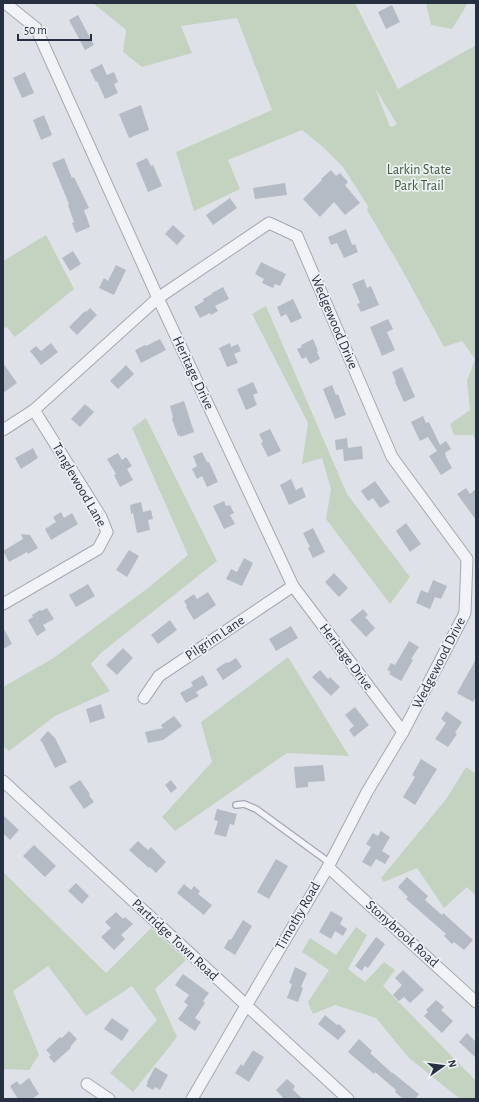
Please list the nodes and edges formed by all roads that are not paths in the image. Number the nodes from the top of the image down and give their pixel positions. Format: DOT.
graph roads {
  1 [pos="5,3"];
  2 [pos="158,298"];
  3 [pos="34,410"];
  4 [pos="3,430"];
  5 [pos="293,586"];
  6 [pos="3,604"];
  7 [pos="144,698"];
  8 [pos="402,732"];
  9 [pos="3,781"];
  10 [pos="236,805"];
  11 [pos="329,865"];
  12 [pos="476,1002"];
  13 [pos="246,1006"];
  14 [pos="87,1084"];
  15 [pos="109,1099"];
  16 [pos="192,1099"];
  17 [pos="348,1099"];
  1 -- 2 [label="street, Heritage Drive"];
  2 -- 3 [label="street, Wedgewood Drive"];
  2 -- 5 [label="street, Heritage Drive"];
  2 -- 8 [label="street, Wedgewood Drive"];
  3 -- 4 [label="street, Wedgewood Drive"];
  3 -- 6 [label="street, Tanglewood Lane"];
  5 -- 7 [label="street, Pilgrim Lane"];
  5 -- 8 [label="street, Heritage Drive"];
  8 -- 11 [label="street, Timothy Road"];
  9 -- 13 [label="street, Partridge Town Road"];
  10 -- 11 [label="lane"];
  11 -- 12 [label="street, Stonybrook Road"];
  11 -- 13 [label="street, Timothy Road"];
  13 -- 16 [label="street, Timothy Road"];
  13 -- 17 [label="street, Partridge Town Road"];
  14 -- 15 [label="street"];
}
